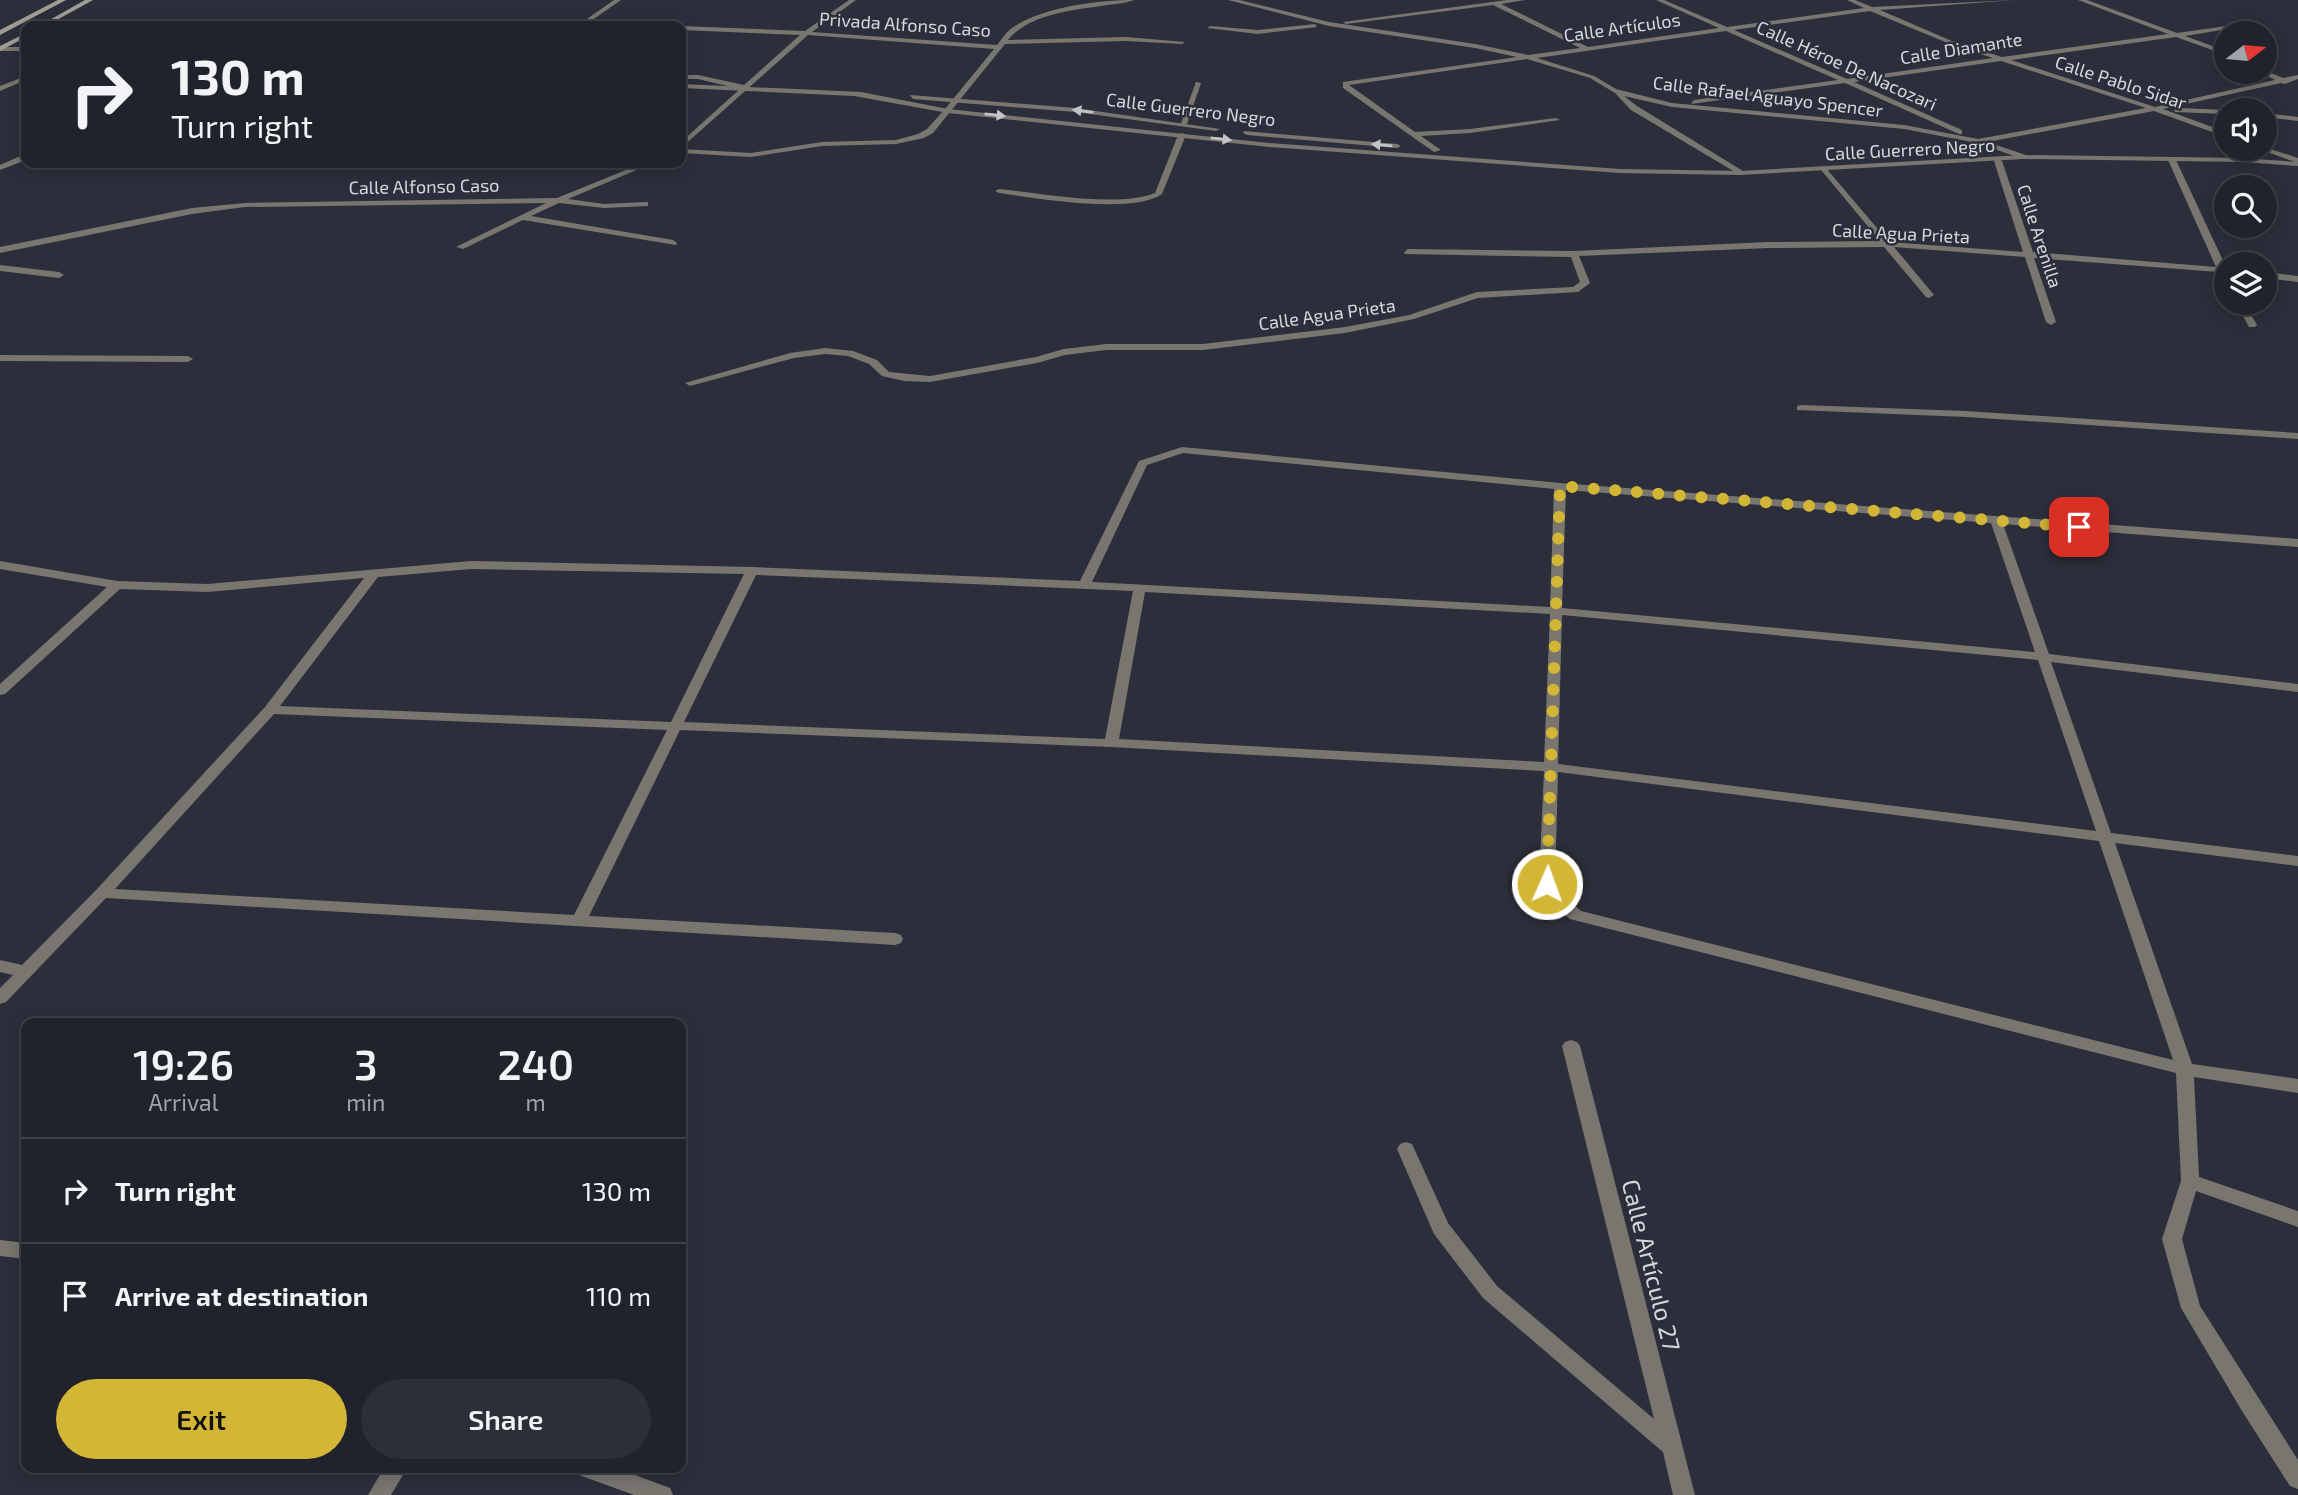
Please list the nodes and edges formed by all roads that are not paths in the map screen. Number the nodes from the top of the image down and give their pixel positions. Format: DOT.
graph roads {
  1 [pos="63,0"];
  2 [pos="90,0"];
  3 [pos="618,0"];
  4 [pos="853,0"];
  5 [pos="1131,0"];
  6 [pos="1231,0"];
  7 [pos="1522,0"];
  8 [pos="1659,0"];
  9 [pos="1850,0"];
  10 [pos="2012,0"];
  11 [pos="2081,0"];
  12 [pos="1491,2"];
  13 [pos="1870,9"];
  14 [pos="23,21"];
  15 [pos="51,21"];
  16 [pos="588,21"];
  17 [pos="21,22"];
  18 [pos="1329,24"];
  19 [pos="686,28"];
  20 [pos="1210,28"];
  21 [pos="1724,29"];
  22 [pos="2214,29"];
  23 [pos="0,33"];
  24 [pos="806,33"];
  25 [pos="2174,34"];
  26 [pos="21,38"];
  27 [pos="1182,42"];
  28 [pos="1002,44"];
  29 [pos="1585,48"];
  30 [pos="0,49"];
  31 [pos="21,49"];
  32 [pos="2214,49"];
  33 [pos="1527,57"];
  34 [pos="1998,58"];
  35 [pos="686,77"];
  36 [pos="2298,77"];
  37 [pos="2277,78"];
  38 [pos="21,80"];
  39 [pos="1849,82"];
  40 [pos="2285,82"];
  41 [pos="1198,83"];
  42 [pos="686,86"];
  43 [pos="746,88"];
  44 [pos="0,89"];
  45 [pos="1614,91"];
  46 [pos="855,94"];
  47 [pos="958,99"];
  48 [pos="1672,104"];
  49 [pos="2155,109"];
  50 [pos="948,111"];
  51 [pos="2214,112"];
  52 [pos="2277,117"];
  53 [pos="2298,119"];
  54 [pos="1556,120"];
  55 [pos="1183,124"];
  56 [pos="1229,131"];
  57 [pos="2214,131"];
  58 [pos="1240,132"];
  59 [pos="1414,134"];
  60 [pos="1182,135"];
  61 [pos="1978,141"];
  62 [pos="686,144"];
  63 [pos="686,149"];
  64 [pos="1437,150"];
  65 [pos="2277,155"];
  66 [pos="2023,157"];
  67 [pos="21,159"];
  68 [pos="2172,160"];
  69 [pos="1998,161"];
  70 [pos="2298,163"];
  71 [pos="1523,164"];
  72 [pos="0,168"];
  73 [pos="637,168"];
  74 [pos="1825,169"];
  75 [pos="1740,173"];
  76 [pos="999,191"];
  77 [pos="558,200"];
  78 [pos="645,204"];
  79 [pos="520,218"];
  80 [pos="673,243"];
  81 [pos="1888,244"];
  82 [pos="460,247"];
  83 [pos="0,250"];
  84 [pos="1408,252"];
  85 [pos="2216,252"];
  86 [pos="1574,254"];
  87 [pos="2031,256"];
  88 [pos="0,268"];
  89 [pos="2214,271"];
  90 [pos="59,275"];
  91 [pos="2277,277"];
  92 [pos="2298,279"];
  93 [pos="1929,295"];
  94 [pos="2247,315"];
  95 [pos="2051,322"];
  96 [pos="2252,325"];
  97 [pos="0,358"];
  98 [pos="188,359"];
  99 [pos="690,383"];
  100 [pos="1801,408"];
  101 [pos="2298,436"];
  102 [pos="1560,486"];
  103 [pos="1996,520"];
  104 [pos="2298,543"];
  105 [pos="0,565"];
  106 [pos="752,570"];
  107 [pos="375,572"];
  108 [pos="1084,584"];
  109 [pos="117,585"];
  110 [pos="1140,588"];
  111 [pos="1556,611"];
  112 [pos="2043,657"];
  113 [pos="2298,688"];
  114 [pos="0,691"];
  115 [pos="270,710"];
  116 [pos="676,725"];
  117 [pos="1111,743"];
  118 [pos="1551,767"];
  119 [pos="2105,835"];
  120 [pos="2298,861"];
  121 [pos="102,893"];
  122 [pos="579,921"];
  123 [pos="895,939"];
  124 [pos="0,966"];
  125 [pos="25,972"];
  126 [pos="0,998"];
  127 [pos="1572,1046"];
  128 [pos="2185,1069"];
  129 [pos="2298,1086"];
  130 [pos="1406,1149"];
  131 [pos="2190,1181"];
  132 [pos="2298,1219"];
  133 [pos="0,1248"];
  134 [pos="21,1250"];
  135 [pos="1672,1447"];
  136 [pos="393,1473"];
  137 [pos="601,1473"];
  138 [pos="2298,1479"];
  139 [pos="379,1495"];
  140 [pos="662,1495"];
  141 [pos="1684,1495"];
  1 -- 14 [label="main road"];
  2 -- 15 [label="main road"];
  3 -- 16 [label="street"];
  4 -- 24 [label="street"];
  5 -- 28 [label="street"];
  6 -- 18 [label="street, Calle Rafael Aguayo Spencer"];
  7 -- 12 [label="street"];
  8 -- 21 [label="street, Calle Héroe De Nacozari"];
  9 -- 13 [label="street, Calle Pablo Sidar"];
  10 -- 13 [label="street, Calle Artículos"];
  11 -- 25 [label="street"];
  12 -- 18 [label="street"];
  12 -- 29 [label="street"];
  13 -- 21 [label="street, Calle Artículos"];
  13 -- 34 [label="street, Calle Pablo Sidar"];
  17 -- 23 [label="main road"];
  18 -- 20 [label="street"];
  18 -- 33 [label="street, Calle Rafael Aguayo Spencer"];
  19 -- 24 [label="street, Privada Alfonso Caso"];
  21 -- 29 [label="street, Calle Artículos"];
  21 -- 39 [label="street, Calle Héroe De Nacozari"];
  22 -- 25 [label="street, Calle Diamante"];
  24 -- 28 [label="street, Privada Alfonso Caso"];
  24 -- 43 [label="street"];
  25 -- 32 [label="street"];
  25 -- 34 [label="street, Calle Diamante"];
  26 -- 30 [label="main road"];
  27 -- 28 [label="street, Privada Alfonso Caso"];
  28 -- 47 [label="street"];
  29 -- 33 [label="street, Calle Artículos"];
  30 -- 31 [label="street"];
  33 -- 45 [label="street, Calle Rafael Aguayo Spencer"];
  33 -- 59 [label="street, Calle Artículos"];
  34 -- 39 [label="street, Calle Diamante"];
  34 -- 49 [label="street, Calle Pablo Sidar"];
  35 -- 43 [label="street"];
  36 -- 40 [label="street"];
  37 -- 40 [label="street"];
  38 -- 44 [label="street"];
  39 -- 48 [label="street, Calle Diamante"];
  39 -- 61 [label="street, Calle Héroe De Nacozari"];
  40 -- 49 [label="street"];
  41 -- 55 [label="street"];
  42 -- 43 [label="street, Calle Guerrero Negro"];
  43 -- 46 [label="street, Calle Guerrero Negro"];
  43 -- 62 [label="street"];
  45 -- 48 [label="street, Calle Rafael Aguayo Spencer"];
  45 -- 75 [label="street"];
  46 -- 47 [label="street, Calle Guerrero Negro"];
  46 -- 50 [label="street, Calle Guerrero Negro"];
  47 -- 50 [label="street"];
  55 -- 47 [label="street, Calle Guerrero Negro, one-way"];
  48 -- 61 [label="street, Calle Rafael Aguayo Spencer"];
  49 -- 51 [label="street"];
  49 -- 57 [label="street, Calle Pablo Sidar"];
  49 -- 61 [label="street"];
  50 -- 60 [label="street, Calle Guerrero Negro, one-way"];
  50 -- 63 [label="street"];
  52 -- 53 [label="street"];
  54 -- 59 [label="street"];
  55 -- 56 [label="street, Calle Guerrero Negro"];
  64 -- 58 [label="street, Calle Guerrero Negro, one-way"];
  59 -- 64 [label="street"];
  60 -- 71 [label="street, Calle Guerrero Negro, one-way"];
  60 -- 76 [label="street"];
  61 -- 66 [label="street, Calle Héroe De Nacozari"];
  64 -- 71 [label="street, Calle Guerrero Negro"];
  65 -- 70 [label="street"];
  66 -- 68 [label="street, Calle Guerrero Negro"];
  66 -- 69 [label="street, Calle Guerrero Negro"];
  67 -- 72 [label="street"];
  68 -- 70 [label="street, Calle Guerrero Negro"];
  68 -- 85 [label="street"];
  69 -- 74 [label="street, Calle Guerrero Negro"];
  69 -- 87 [label="street, Calle Arenilla"];
  71 -- 75 [label="street, Calle Guerrero Negro"];
  73 -- 77 [label="street, Calle Alfonso Caso"];
  74 -- 75 [label="street, Calle Guerrero Negro"];
  74 -- 81 [label="street"];
  77 -- 78 [label="street"];
  77 -- 79 [label="street"];
  77 -- 83 [label="street, Calle Alfonso Caso"];
  79 -- 80 [label="street"];
  79 -- 82 [label="street"];
  81 -- 86 [label="street, Calle Agua Prieta"];
  81 -- 87 [label="street, Calle Agua Prieta"];
  81 -- 93 [label="street"];
  84 -- 86 [label="street, Calle Agua Prieta"];
  86 -- 99 [label="street, Calle Agua Prieta"];
  87 -- 89 [label="street, Calle Agua Prieta"];
  87 -- 95 [label="street, Calle Arenilla"];
  88 -- 90 [label="street"];
  91 -- 92 [label="street"];
  94 -- 96 [label="street"];
  97 -- 98 [label="street"];
  100 -- 101 [label="street"];
  102 -- 103 [label="street"];
  102 -- 108 [label="street"];
  102 -- 111 [label="street"];
  103 -- 104 [label="street"];
  103 -- 112 [label="street"];
  105 -- 109 [label="street"];
  106 -- 107 [label="street"];
  106 -- 108 [label="street"];
  106 -- 116 [label="street"];
  107 -- 109 [label="street"];
  107 -- 115 [label="street"];
  108 -- 110 [label="street"];
  109 -- 114 [label="street"];
  110 -- 111 [label="street"];
  110 -- 117 [label="street"];
  111 -- 112 [label="street"];
  111 -- 118 [label="street"];
  112 -- 113 [label="street"];
  112 -- 119 [label="street"];
  115 -- 116 [label="street"];
  115 -- 121 [label="street"];
  116 -- 117 [label="street"];
  116 -- 122 [label="street"];
  117 -- 118 [label="street"];
  118 -- 119 [label="street"];
  118 -- 128 [label="street"];
  119 -- 120 [label="street"];
  119 -- 128 [label="street"];
  121 -- 122 [label="street"];
  121 -- 125 [label="street"];
  122 -- 123 [label="street"];
  124 -- 125 [label="street"];
  125 -- 126 [label="street"];
  127 -- 135 [label="street, Calle Artículo 27"];
  128 -- 129 [label="street"];
  128 -- 131 [label="street"];
  130 -- 135 [label="street"];
  131 -- 132 [label="street"];
  131 -- 138 [label="street"];
  133 -- 134 [label="street"];
  135 -- 141 [label="street, Calle Artículo 27"];
  136 -- 139 [label="street"];
  137 -- 140 [label="street"];
}
